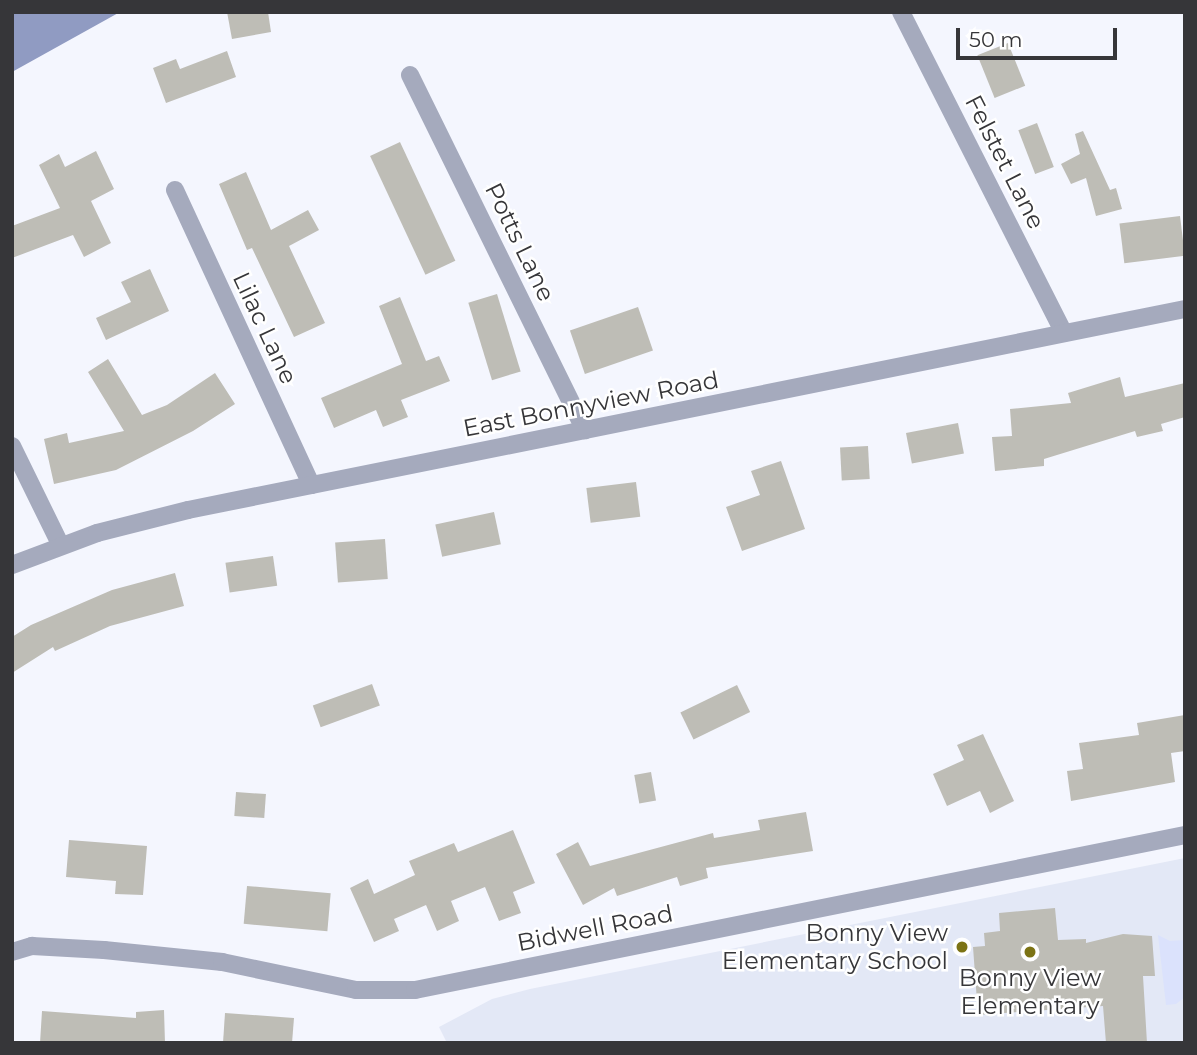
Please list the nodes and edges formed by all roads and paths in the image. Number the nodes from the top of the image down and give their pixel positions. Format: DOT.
graph roads {
  1 [pos="901,12"];
  2 [pos="410,75"];
  3 [pos="174,190"];
  4 [pos="1185,309"];
  5 [pos="1064,334"];
  6 [pos="585,430"];
  7 [pos="12,446"];
  8 [pos="310,485"];
  9 [pos="60,544"];
  10 [pos="12,565"];
  11 [pos="1185,835"];
  12 [pos="12,952"];
  1 -- 5 [label="street, Felstet Lane"];
  2 -- 6 [label="street, Potts Lane"];
  3 -- 8 [label="street, Lilac Lane"];
  4 -- 5 [label="street, East Bonnyview Road"];
  5 -- 6 [label="street, East Bonnyview Road"];
  6 -- 8 [label="street, East Bonnyview Road"];
  7 -- 9 [label="street"];
  8 -- 9 [label="street, East Bonnyview Road"];
  9 -- 10 [label="street, East Bonnyview Road"];
  11 -- 12 [label="street, Bidwell Road"];
}
